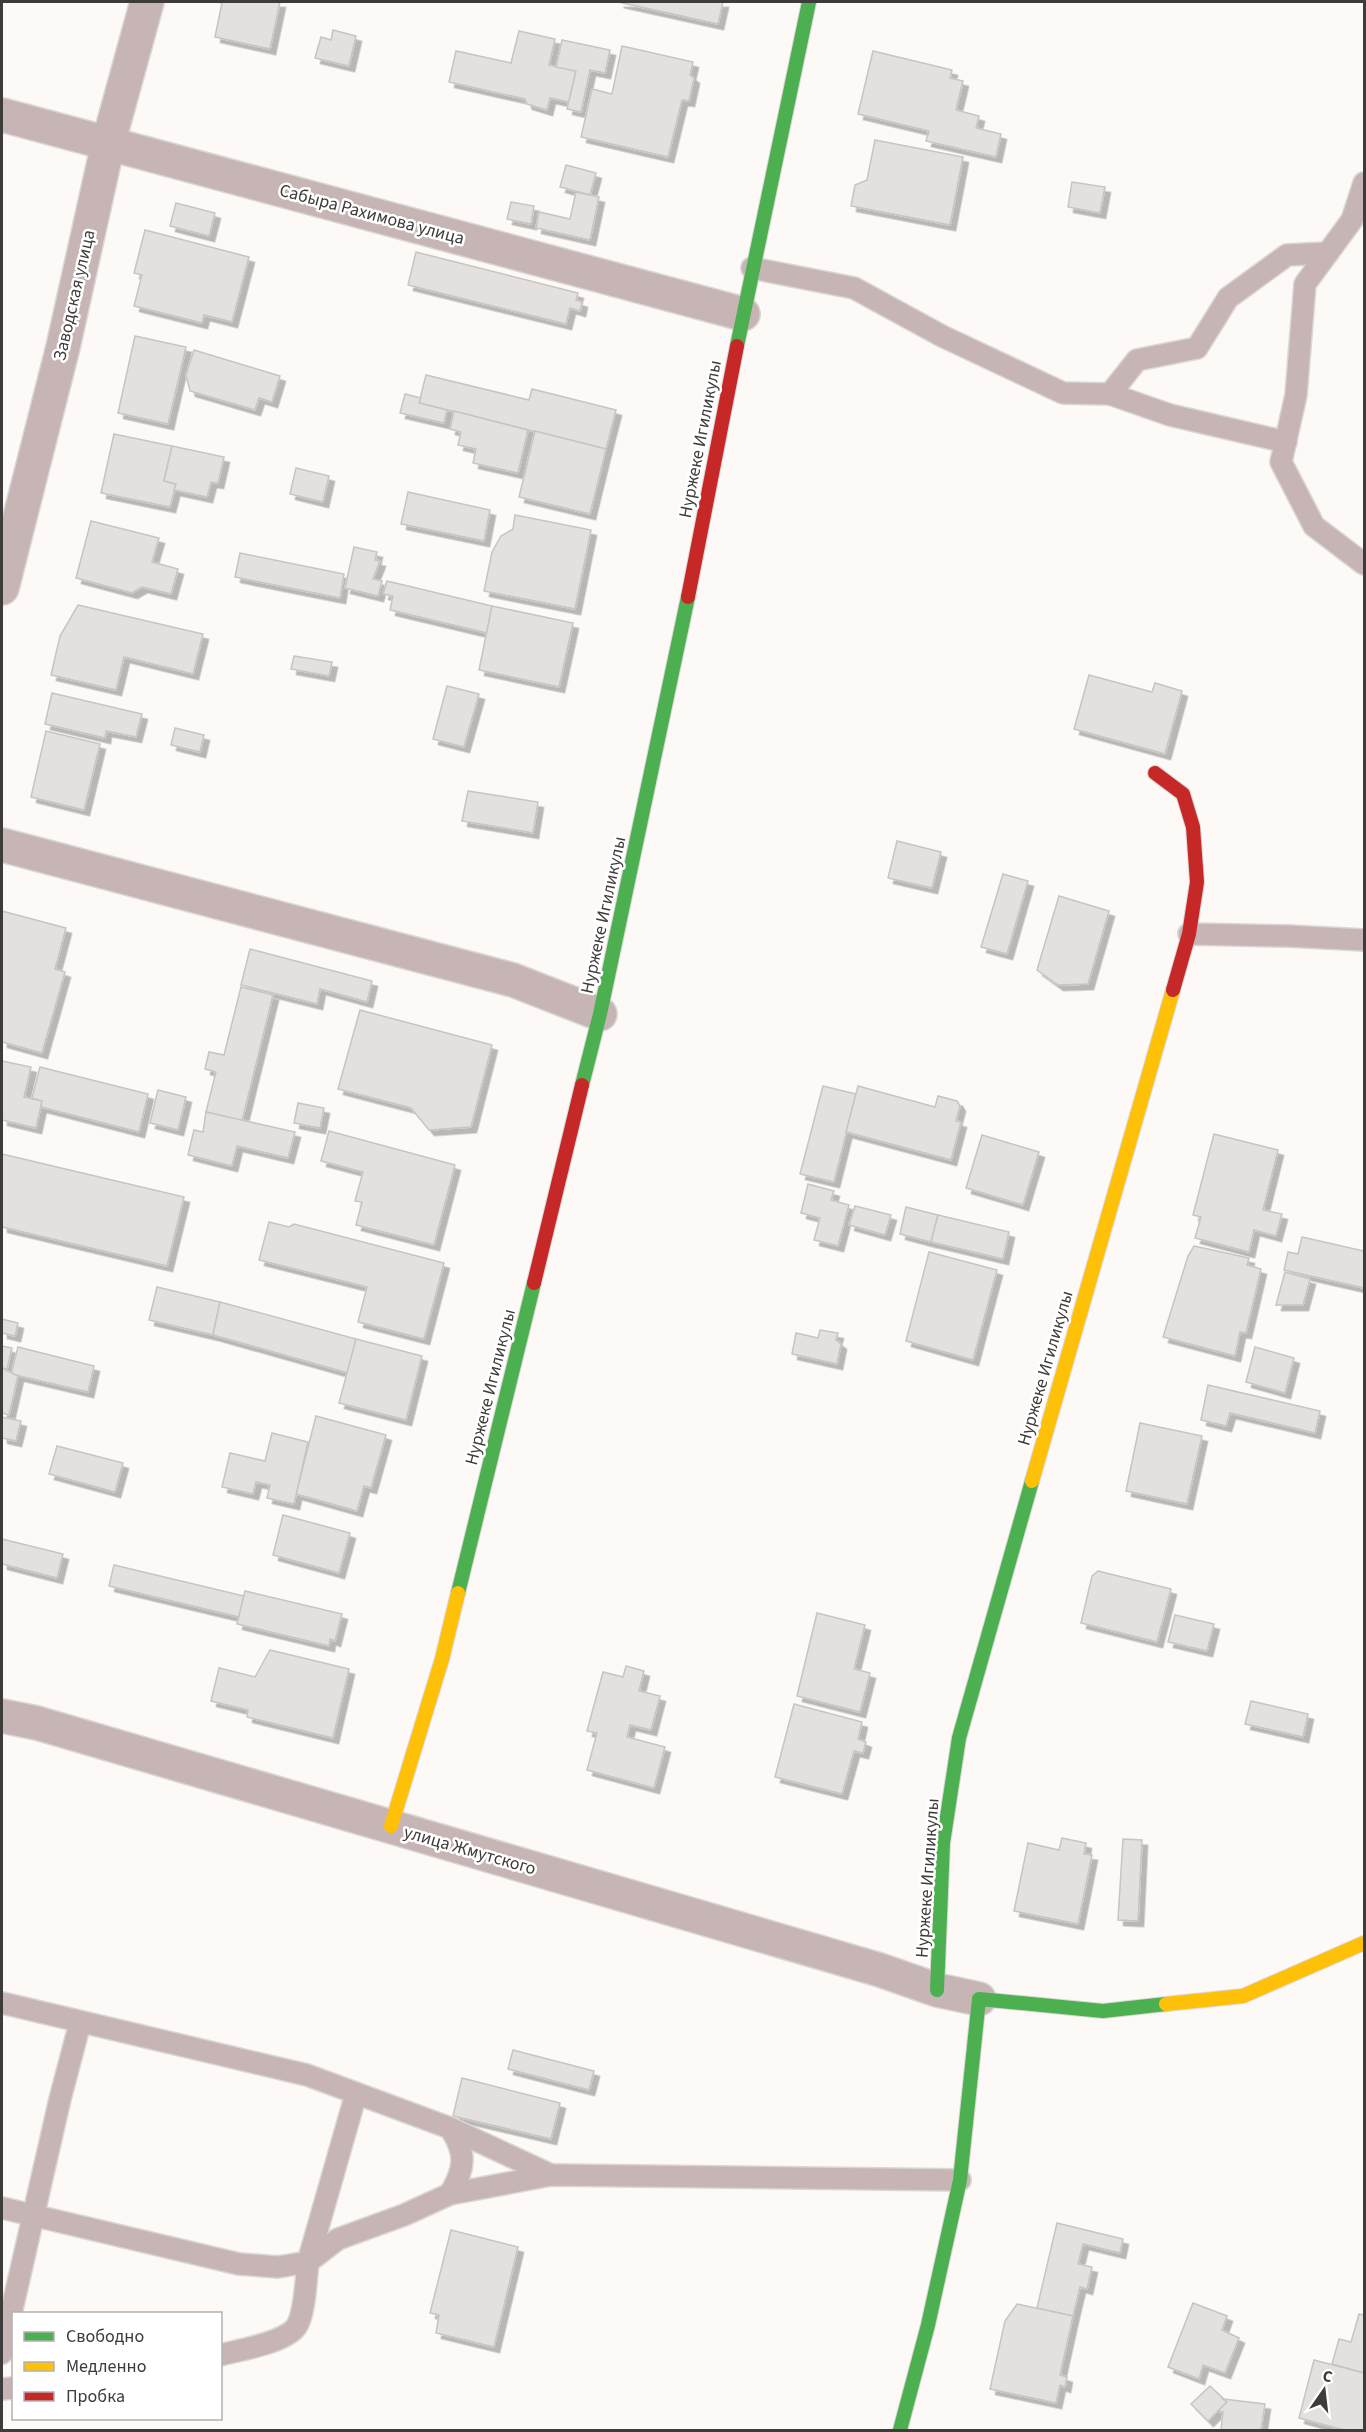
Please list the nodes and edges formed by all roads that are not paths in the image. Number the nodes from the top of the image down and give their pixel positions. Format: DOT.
graph roads {
  1 [pos="147,2"];
  2 [pos="809,2"];
  3 [pos="2,115"];
  4 [pos="108,144"];
  5 [pos="1365,183"];
  6 [pos="1328,253"];
  7 [pos="752,268"];
  8 [pos="743,314"];
  9 [pos="1110,394"];
  10 [pos="1286,442"];
  11 [pos="1365,564"];
  12 [pos="2,588"];
  13 [pos="1155,773"];
  14 [pos="2,845"];
  15 [pos="1189,934"];
  16 [pos="1365,940"];
  17 [pos="600,1014"];
  18 [pos="2,1716"];
  19 [pos="391,1826"];
  20 [pos="1365,1943"];
  21 [pos="937,1990"];
  22 [pos="979,1999"];
  23 [pos="2,2003"];
  24 [pos="80,2023"];
  25 [pos="356,2094"];
  26 [pos="450,2128"];
  27 [pos="551,2175"];
  28 [pos="960,2180"];
  29 [pos="450,2194"];
  30 [pos="2,2208"];
  31 [pos="33,2214"];
  32 [pos="308,2262"];
  33 [pos="2,2353"];
  34 [pos="222,2355"];
  35 [pos="900,2430"];
  1 -- 4 [label="street, Заводская улица"];
  2 -- 7 [label="street, Нуржеке Игиликулы"];
  3 -- 4 [label="street, Сабыра Рахимова улица"];
  4 -- 8 [label="street, Сабыра Рахимова улица"];
  4 -- 12 [label="street, Заводская улица"];
  5 -- 6 [label="lane"];
  6 -- 9 [label="lane"];
  6 -- 10 [label="lane"];
  7 -- 8 [label="street, Нуржеке Игиликулы"];
  7 -- 9 [label="lane"];
  8 -- 17 [label="street, Нуржеке Игиликулы"];
  9 -- 10 [label="lane"];
  10 -- 11 [label="lane"];
  13 -- 15 [label="street, Нуржеке Игиликулы"];
  14 -- 17 [label="street"];
  15 -- 16 [label="lane"];
  15 -- 21 [label="street, Нуржеке Игиликулы"];
  17 -- 19 [label="street, Нуржеке Игиликулы"];
  18 -- 19 [label="street, улица Жмутского"];
  19 -- 21 [label="street, улица Жмутского"];
  20 -- 22 [label="street"];
  21 -- 22 [label="street, улица Жмутского"];
  22 -- 28 [label="street"];
  23 -- 24 [label="lane"];
  24 -- 25 [label="lane"];
  24 -- 31 [label="lane"];
  25 -- 26 [label="lane"];
  25 -- 32 [label="lane"];
  26 -- 27 [label="lane"];
  26 -- 29 [label="lane"];
  27 -- 28 [label="lane"];
  27 -- 29 [label="lane"];
  28 -- 35 [label="street"];
  29 -- 32 [label="lane"];
  30 -- 31 [label="lane"];
  31 -- 32 [label="lane"];
  31 -- 33 [label="lane"];
  32 -- 34 [label="lane"];
}
